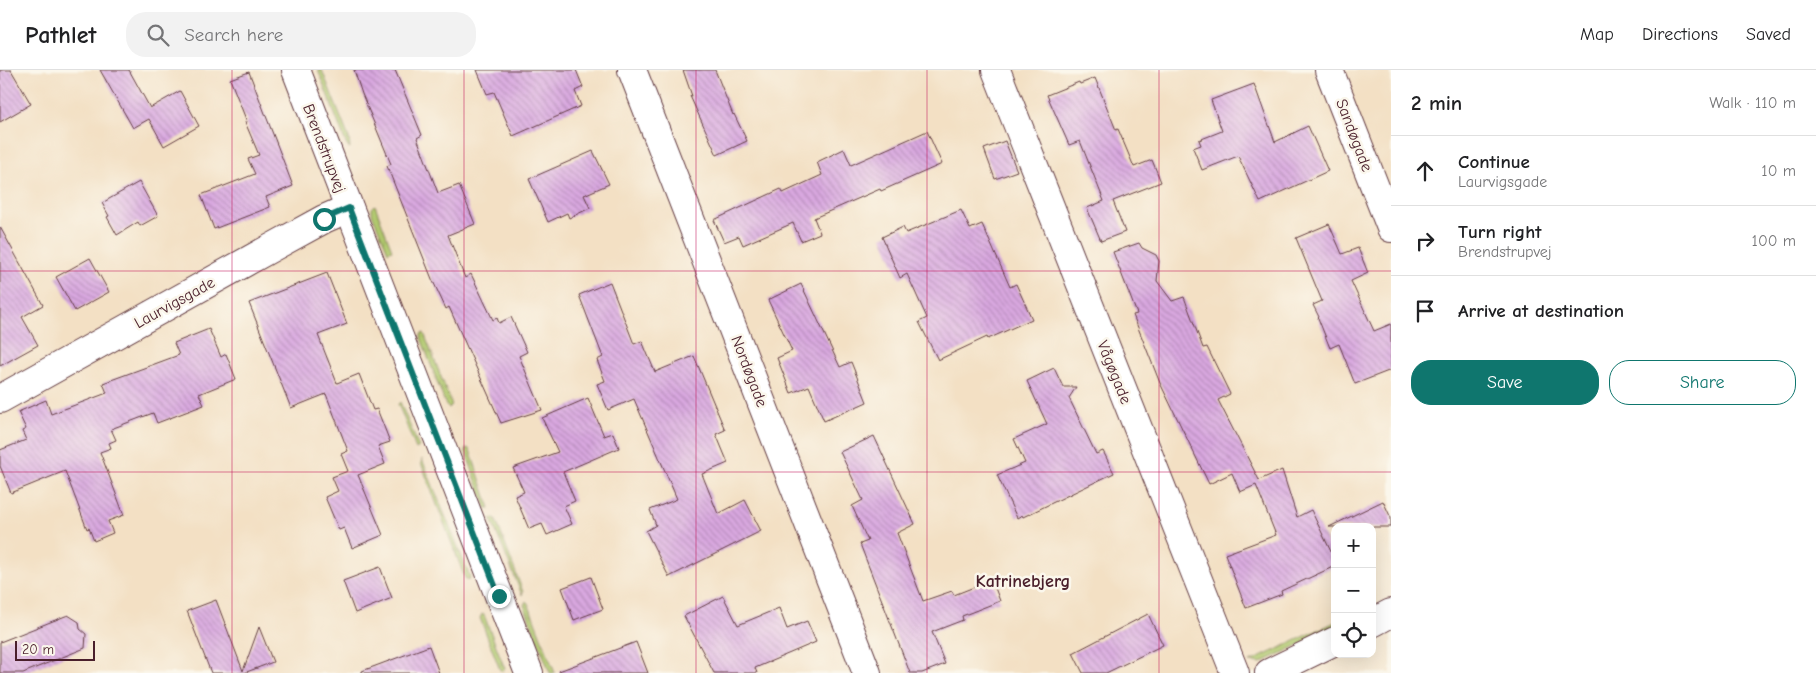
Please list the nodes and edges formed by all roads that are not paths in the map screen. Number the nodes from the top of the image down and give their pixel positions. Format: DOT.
graph roads {
  1 [pos="296,70"];
  2 [pos="632,70"];
  3 [pos="996,70"];
  4 [pos="1329,70"];
  5 [pos="349,208"];
  6 [pos="1391,228"];
  7 [pos="0,399"];
  8 [pos="1391,613"];
  9 [pos="1376,620"];
  10 [pos="1331,643"];
  11 [pos="529,673"];
  12 [pos="867,673"];
  13 [pos="1235,673"];
  14 [pos="1269,673"];
  1 -- 5 [label="street, Brendstrupvej"];
  2 -- 12 [label="street, Nordøgade"];
  3 -- 13 [label="street, Vågøgade"];
  4 -- 6 [label="street, Sandøgade"];
  5 -- 7 [label="street, Laurvigsgade"];
  5 -- 11 [label="street, Brendstrupvej"];
  8 -- 9 [label="street"];
  10 -- 14 [label="street"];
}
